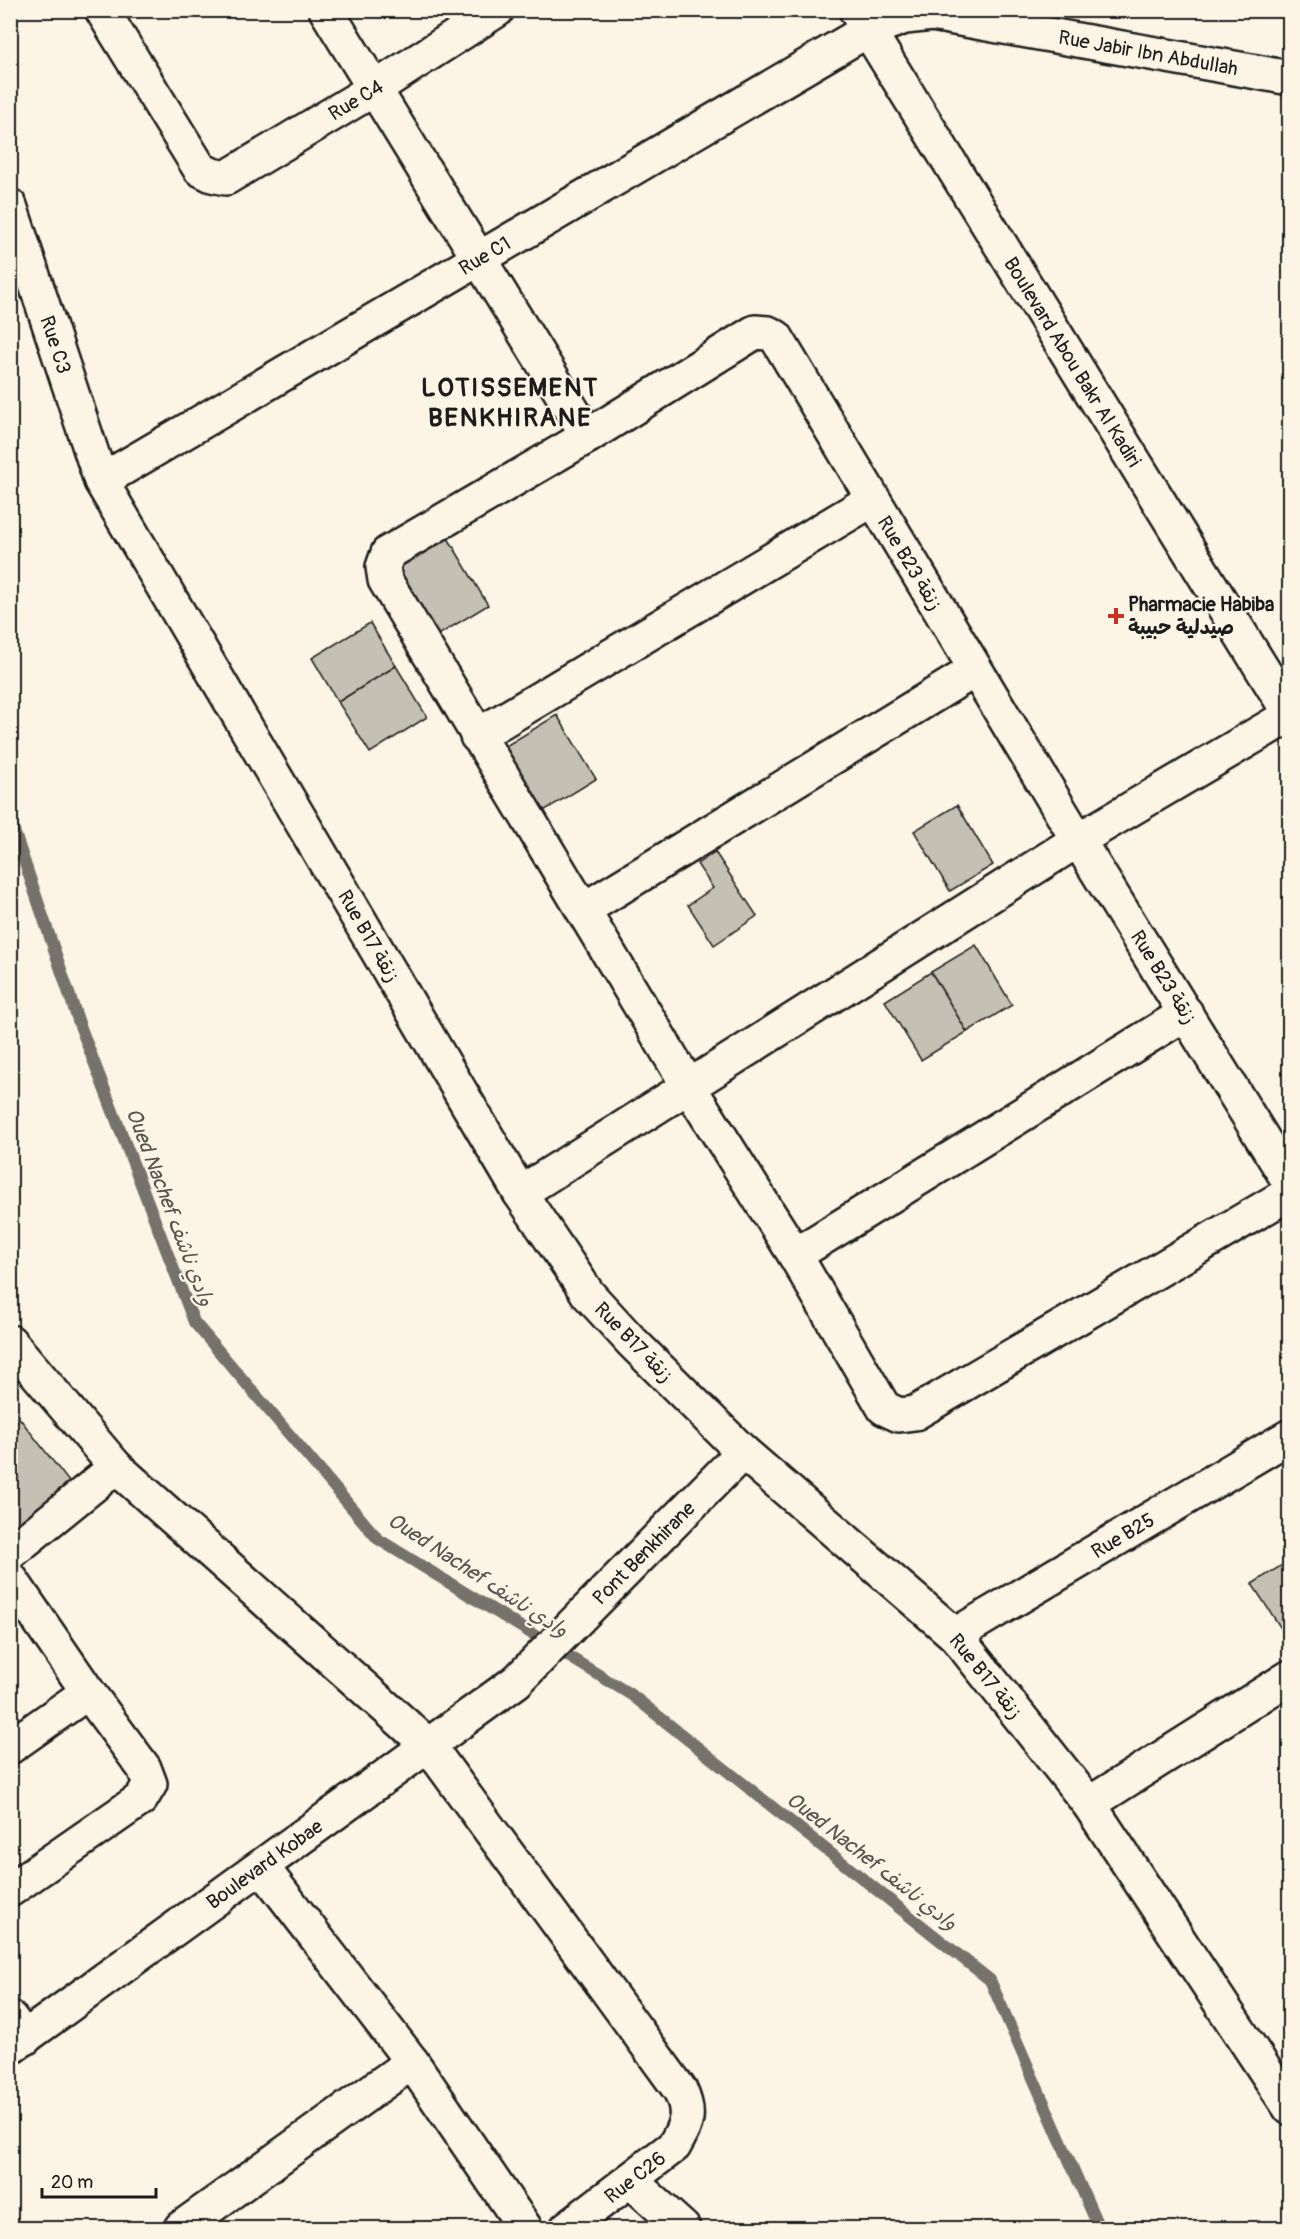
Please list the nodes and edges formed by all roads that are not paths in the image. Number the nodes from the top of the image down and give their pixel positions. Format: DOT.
graph roads {
  1 [pos="102,10"];
  2 [pos="326,10"];
  3 [pos="497,10"];
  4 [pos="862,20"];
  5 [pos="1290,78"];
  6 [pos="374,89"];
  7 [pos="10,206"];
  8 [pos="479,259"];
  9 [pos="588,436"];
  10 [pos="101,480"];
  11 [pos="872,500"];
  12 [pos="975,670"];
  13 [pos="1290,714"];
  14 [pos="477,736"];
  15 [pos="1078,840"];
  16 [pos="583,910"];
  17 [pos="1186,1013"];
  18 [pos="689,1087"];
  19 [pos="1290,1183"];
  20 [pos="520,1193"];
  21 [pos="1290,1193"];
  22 [pos="795,1256"];
  23 [pos="10,1342"];
  24 [pos="1290,1436"];
  25 [pos="743,1452"];
  26 [pos="116,1467"];
  27 [pos="10,1553"];
  28 [pos="10,1578"];
  29 [pos="955,1635"];
  30 [pos="1290,1677"];
  31 [pos="517,1681"];
  32 [pos="88,1692"];
  33 [pos="428,1745"];
  34 [pos="10,1747"];
  35 [pos="1089,1804"];
  36 [pos="262,1867"];
  37 [pos="10,1890"];
  38 [pos="15,2035"];
  39 [pos="412,2062"];
  40 [pos="1290,2108"];
  41 [pos="631,2181"];
  42 [pos="181,2229"];
  43 [pos="525,2229"];
  44 [pos="567,2229"];
  45 [pos="683,2229"];
  1 -- 6 [label="street, Rue C4"];
  2 -- 6 [label="street"];
  3 -- 6 [label="street, Rue C4"];
  4 -- 5 [label="street, Rue Jabir Ibn Abdullah"];
  4 -- 8 [label="street, Rue C1"];
  4 -- 13 [label="street, Boulevard Abou Bakr Al Kadiri"];
  6 -- 8 [label="street"];
  7 -- 10 [label="street, Rue C3"];
  8 -- 9 [label="street"];
  8 -- 10 [label="street, Rue C1"];
  9 -- 11 [label="street, Rue B23 زنقة"];
  9 -- 14 [label="street, Rue B23 زنقة"];
  10 -- 20 [label="street, Rue B17 زنقة"];
  11 -- 12 [label="street, Rue B23 زنقة"];
  11 -- 14 [label="street"];
  12 -- 15 [label="street, Rue B23 زنقة"];
  12 -- 16 [label="street"];
  13 -- 15 [label="street"];
  14 -- 16 [label="street"];
  15 -- 17 [label="street, Rue B23 زنقة"];
  15 -- 18 [label="street"];
  16 -- 18 [label="street"];
  17 -- 19 [label="street, Rue B23 زنقة"];
  17 -- 22 [label="street"];
  18 -- 20 [label="street"];
  18 -- 22 [label="street"];
  20 -- 25 [label="street, Rue B17 زنقة"];
  21 -- 22 [label="street"];
  23 -- 26 [label="street"];
  24 -- 29 [label="street, Rue B25"];
  25 -- 29 [label="street, Rue B17 زنقة"];
  25 -- 31 [label="street, Pont Benkhirane"];
  26 -- 27 [label="street"];
  26 -- 33 [label="street"];
  28 -- 32 [label="street"];
  29 -- 35 [label="street, Rue B17 زنقة"];
  30 -- 35 [label="street"];
  31 -- 33 [label="street, Boulevard Kobae"];
  32 -- 34 [label="street"];
  32 -- 37 [label="street"];
  33 -- 36 [label="street, Boulevard Kobae"];
  33 -- 41 [label="street, Rue C26"];
  35 -- 40 [label="street, Rue B17 زنقة"];
  36 -- 38 [label="street, Boulevard Kobae"];
  36 -- 39 [label="street"];
  39 -- 42 [label="street"];
  39 -- 43 [label="street"];
  41 -- 44 [label="street, Rue C26"];
  41 -- 45 [label="street"];
}
